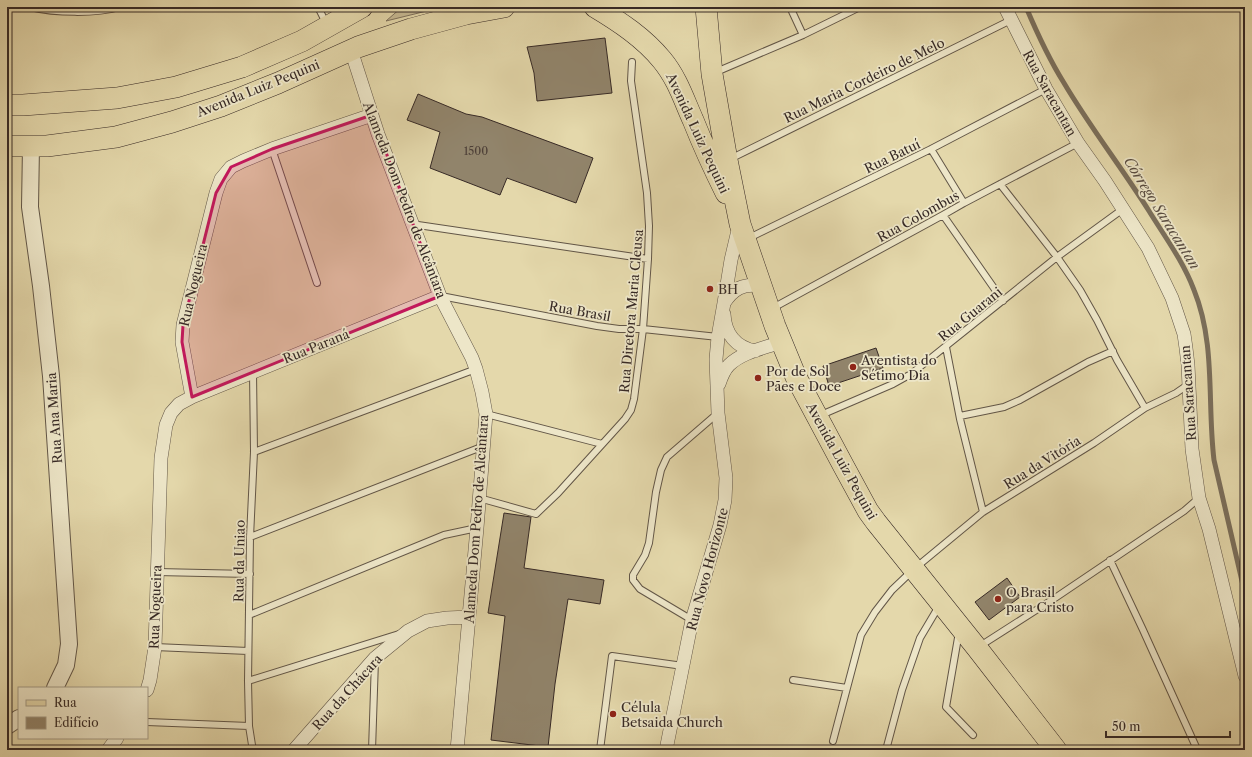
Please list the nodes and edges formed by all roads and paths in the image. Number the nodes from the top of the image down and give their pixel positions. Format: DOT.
graph roads {
  1 [pos="30,7"];
  2 [pos="120,7"];
  3 [pos="318,7"];
  4 [pos="362,7"];
  5 [pos="504,7"];
  6 [pos="595,7"];
  7 [pos="706,7"];
  8 [pos="722,7"];
  9 [pos="790,7"];
  10 [pos="860,7"];
  11 [pos="1005,7"];
  12 [pos="1011,20"];
  13 [pos="328,26"];
  14 [pos="803,35"];
  15 [pos="351,50"];
  16 [pos="710,53"];
  17 [pos="632,62"];
  18 [pos="712,74"];
  19 [pos="1046,89"];
  20 [pos="7,105"];
  21 [pos="372,115"];
  22 [pos="1078,143"];
  23 [pos="7,146"];
  24 [pos="31,146"];
  25 [pos="272,149"];
  26 [pos="932,149"];
  27 [pos="727,160"];
  28 [pos="1000,184"];
  29 [pos="964,203"];
  30 [pos="1123,209"];
  31 [pos="943,215"];
  32 [pos="412,225"];
  33 [pos="741,227"];
  34 [pos="1058,257"];
  35 [pos="648,259"];
  36 [pos="317,283"];
  37 [pos="761,286"];
  38 [pos="440,296"];
  39 [pos="1004,301"];
  40 [pos="724,303"];
  41 [pos="769,310"];
  42 [pos="643,329"];
  43 [pos="718,336"];
  44 [pos="781,342"];
  45 [pos="946,347"];
  46 [pos="755,351"];
  47 [pos="1113,351"];
  48 [pos="476,369"];
  49 [pos="253,372"];
  50 [pos="1189,384"];
  51 [pos="718,386"];
  52 [pos="192,396"];
  53 [pos="1145,408"];
  54 [pos="718,413"];
  55 [pos="486,414"];
  56 [pos="818,416"];
  57 [pos="960,416"];
  58 [pos="602,444"];
  59 [pos="484,446"];
  60 [pos="254,452"];
  61 [pos="479,498"];
  62 [pos="1199,498"];
  63 [pos="983,512"];
  64 [pos="477,528"];
  65 [pos="250,537"];
  66 [pos="1110,560"];
  67 [pos="914,569"];
  68 [pos="156,572"];
  69 [pos="250,574"];
  70 [pos="940,603"];
  71 [pos="249,615"];
  72 [pos="469,617"];
  73 [pos="692,620"];
  74 [pos="960,627"];
  75 [pos="408,631"];
  76 [pos="155,647"];
  77 [pos="977,648"];
  78 [pos="248,651"];
  79 [pos="375,658"];
  80 [pos="683,666"];
  81 [pos="1245,676"];
  82 [pos="793,680"];
  83 [pos="248,681"];
  84 [pos="55,687"];
  85 [pos="148,687"];
  86 [pos="847,688"];
  87 [pos="18,719"];
  88 [pos="148,722"];
  89 [pos="7,726"];
  90 [pos="249,726"];
  91 [pos="973,735"];
  92 [pos="116,739"];
  93 [pos="833,741"];
  94 [pos="1196,748"];
  95 [pos="108,750"];
  96 [pos="254,750"];
  97 [pos="294,750"];
  98 [pos="372,750"];
  99 [pos="458,750"];
  100 [pos="600,750"];
  101 [pos="666,750"];
  102 [pos="886,750"];
  103 [pos="1056,750"];
  1 -- 2 [label="lane"];
  3 -- 13 [label="lane"];
  4 -- 13 [label="main road, Avenida Luiz Pequini"];
  5 -- 15 [label="main road, Avenida Luiz Pequini"];
  6 -- 33 [label="main road, Avenida Luiz Pequini"];
  7 -- 16 [label="main road, Avenida Luiz Pequini"];
  8 -- 16 [label="main road"];
  9 -- 14 [label="lane"];
  10 -- 14 [label="lane"];
  11 -- 12 [label="street, Rua Saracantan"];
  12 -- 19 [label="street, Rua Saracantan"];
  12 -- 27 [label="lane, Rua Maria Cordeiro de Melo"];
  13 -- 20 [label="main road, Avenida Luiz Pequini"];
  14 -- 18 [label="lane"];
  15 -- 21 [label="street, Alameda Dom Pedro de Alcântara"];
  15 -- 24 [label="main road, Avenida Luiz Pequini"];
  16 -- 18 [label="main road, Avenida Luiz Pequini"];
  17 -- 35 [label="lane, Rua Diretora Maria Cleusa"];
  18 -- 27 [label="main road, Avenida Luiz Pequini"];
  19 -- 22 [label="street, Rua Saracantan"];
  19 -- 26 [label="lane, Rua Batuí"];
  21 -- 25 [label="street, Rua Nogueira"];
  21 -- 32 [label="street, Alameda Dom Pedro de Alcântara"];
  22 -- 28 [label="lane, Rua Colombus"];
  22 -- 30 [label="street, Rua Saracantan"];
  23 -- 24 [label="main road, Avenida Luiz Pequini"];
  24 -- 84 [label="street, Rua Ana Maria"];
  25 -- 36 [label="lane"];
  25 -- 52 [label="street, Rua Nogueira"];
  26 -- 29 [label="lane"];
  26 -- 33 [label="lane, Rua Batuí"];
  27 -- 33 [label="main road, Avenida Luiz Pequini"];
  28 -- 29 [label="lane, Rua Colombus"];
  28 -- 34 [label="lane"];
  29 -- 31 [label="lane, Rua Colombus"];
  30 -- 34 [label="lane, Rua Guarani"];
  30 -- 50 [label="street, Rua Saracantan"];
  31 -- 39 [label="lane"];
  31 -- 41 [label="lane, Rua Colombus"];
  32 -- 35 [label="lane"];
  32 -- 38 [label="street, Alameda Dom Pedro de Alcântara"];
  33 -- 37 [label="main road, Avenida Luiz Pequini"];
  33 -- 40 [label="street, Rua Novo Horizonte"];
  34 -- 39 [label="lane, Rua Guarani"];
  34 -- 47 [label="lane"];
  35 -- 42 [label="lane, Rua Diretora Maria Cleusa"];
  37 -- 40 [label="street"];
  37 -- 41 [label="main road, Avenida Luiz Pequini"];
  38 -- 42 [label="lane, Rua Brasil"];
  38 -- 48 [label="street, Alameda Dom Pedro de Alcântara"];
  38 -- 49 [label="street, Rua Paraná"];
  39 -- 45 [label="lane, Rua Guarani"];
  40 -- 43 [label="street, Rua Novo Horizonte"];
  40 -- 46 [label="street"];
  41 -- 44 [label="main road, Avenida Luiz Pequini"];
  42 -- 43 [label="lane, Rua Brasil"];
  42 -- 58 [label="lane, Rua Diretora Maria Cleusa"];
  43 -- 51 [label="street, Rua Novo Horizonte"];
  44 -- 46 [label="street, Rua Novo Horizonte"];
  44 -- 56 [label="main road, Avenida Luiz Pequini"];
  45 -- 56 [label="lane, Rua Guarani"];
  45 -- 57 [label="lane"];
  46 -- 51 [label="street, Rua Novo Horizonte"];
  47 -- 53 [label="lane"];
  47 -- 57 [label="lane"];
  48 -- 55 [label="street, Alameda Dom Pedro de Alcântara"];
  48 -- 60 [label="lane"];
  49 -- 52 [label="street, Rua Paraná"];
  49 -- 60 [label="lane, Rua da Uniao"];
  50 -- 53 [label="lane, Rua da Vitória"];
  50 -- 62 [label="street, Rua Saracantan"];
  51 -- 54 [label="street, Rua Novo Horizonte"];
  52 -- 68 [label="street, Rua Nogueira"];
  53 -- 63 [label="lane, Rua da Vitória"];
  54 -- 73 [label="street, Rua Novo Horizonte"];
  54 -- 73 [label="lane"];
  55 -- 58 [label="lane"];
  55 -- 59 [label="street, Alameda Dom Pedro de Alcântara"];
  56 -- 67 [label="main road, Avenida Luiz Pequini"];
  57 -- 63 [label="lane"];
  58 -- 61 [label="lane, Rua Diretora Maria Cleusa"];
  59 -- 61 [label="street, Alameda Dom Pedro de Alcântara"];
  59 -- 65 [label="lane"];
  60 -- 65 [label="lane, Rua da Uniao"];
  61 -- 64 [label="street, Alameda Dom Pedro de Alcântara"];
  62 -- 66 [label="lane"];
  62 -- 81 [label="street, Rua Saracantan"];
  63 -- 67 [label="lane, Rua da Vitória"];
  64 -- 71 [label="lane"];
  64 -- 72 [label="street, Alameda Dom Pedro de Alcântara"];
  65 -- 69 [label="lane, Rua da Uniao"];
  66 -- 77 [label="lane"];
  66 -- 94 [label="lane"];
  67 -- 70 [label="main road, Avenida Luiz Pequini"];
  67 -- 86 [label="lane, Rua da Vitória"];
  68 -- 69 [label="lane"];
  68 -- 76 [label="street, Rua Nogueira"];
  69 -- 71 [label="lane, Rua da Uniao"];
  70 -- 74 [label="main road, Avenida Luiz Pequini"];
  70 -- 102 [label="lane"];
  71 -- 78 [label="lane, Rua da Uniao"];
  72 -- 75 [label="street, Rua da Chácara"];
  72 -- 99 [label="street, Alameda Dom Pedro de Alcântara"];
  73 -- 80 [label="street, Rua Novo Horizonte"];
  74 -- 77 [label="main road, Avenida Luiz Pequini"];
  74 -- 91 [label="lane"];
  75 -- 79 [label="street, Rua da Chácara"];
  75 -- 83 [label="lane"];
  76 -- 78 [label="lane"];
  76 -- 85 [label="street, Rua Nogueira"];
  77 -- 103 [label="main road, Avenida Luiz Pequini"];
  78 -- 83 [label="lane, Rua da Uniao"];
  79 -- 97 [label="street, Rua da Chácara"];
  79 -- 98 [label="lane"];
  80 -- 100 [label="lane"];
  80 -- 101 [label="street, Rua Novo Horizonte"];
  82 -- 86 [label="lane"];
  83 -- 90 [label="lane, Rua da Uniao"];
  86 -- 93 [label="lane, Rua da Vitória"];
  87 -- 89 [label="street"];
  88 -- 90 [label="lane"];
  90 -- 96 [label="lane, Rua da Uniao"];
  92 -- 95 [label="street"];
}
